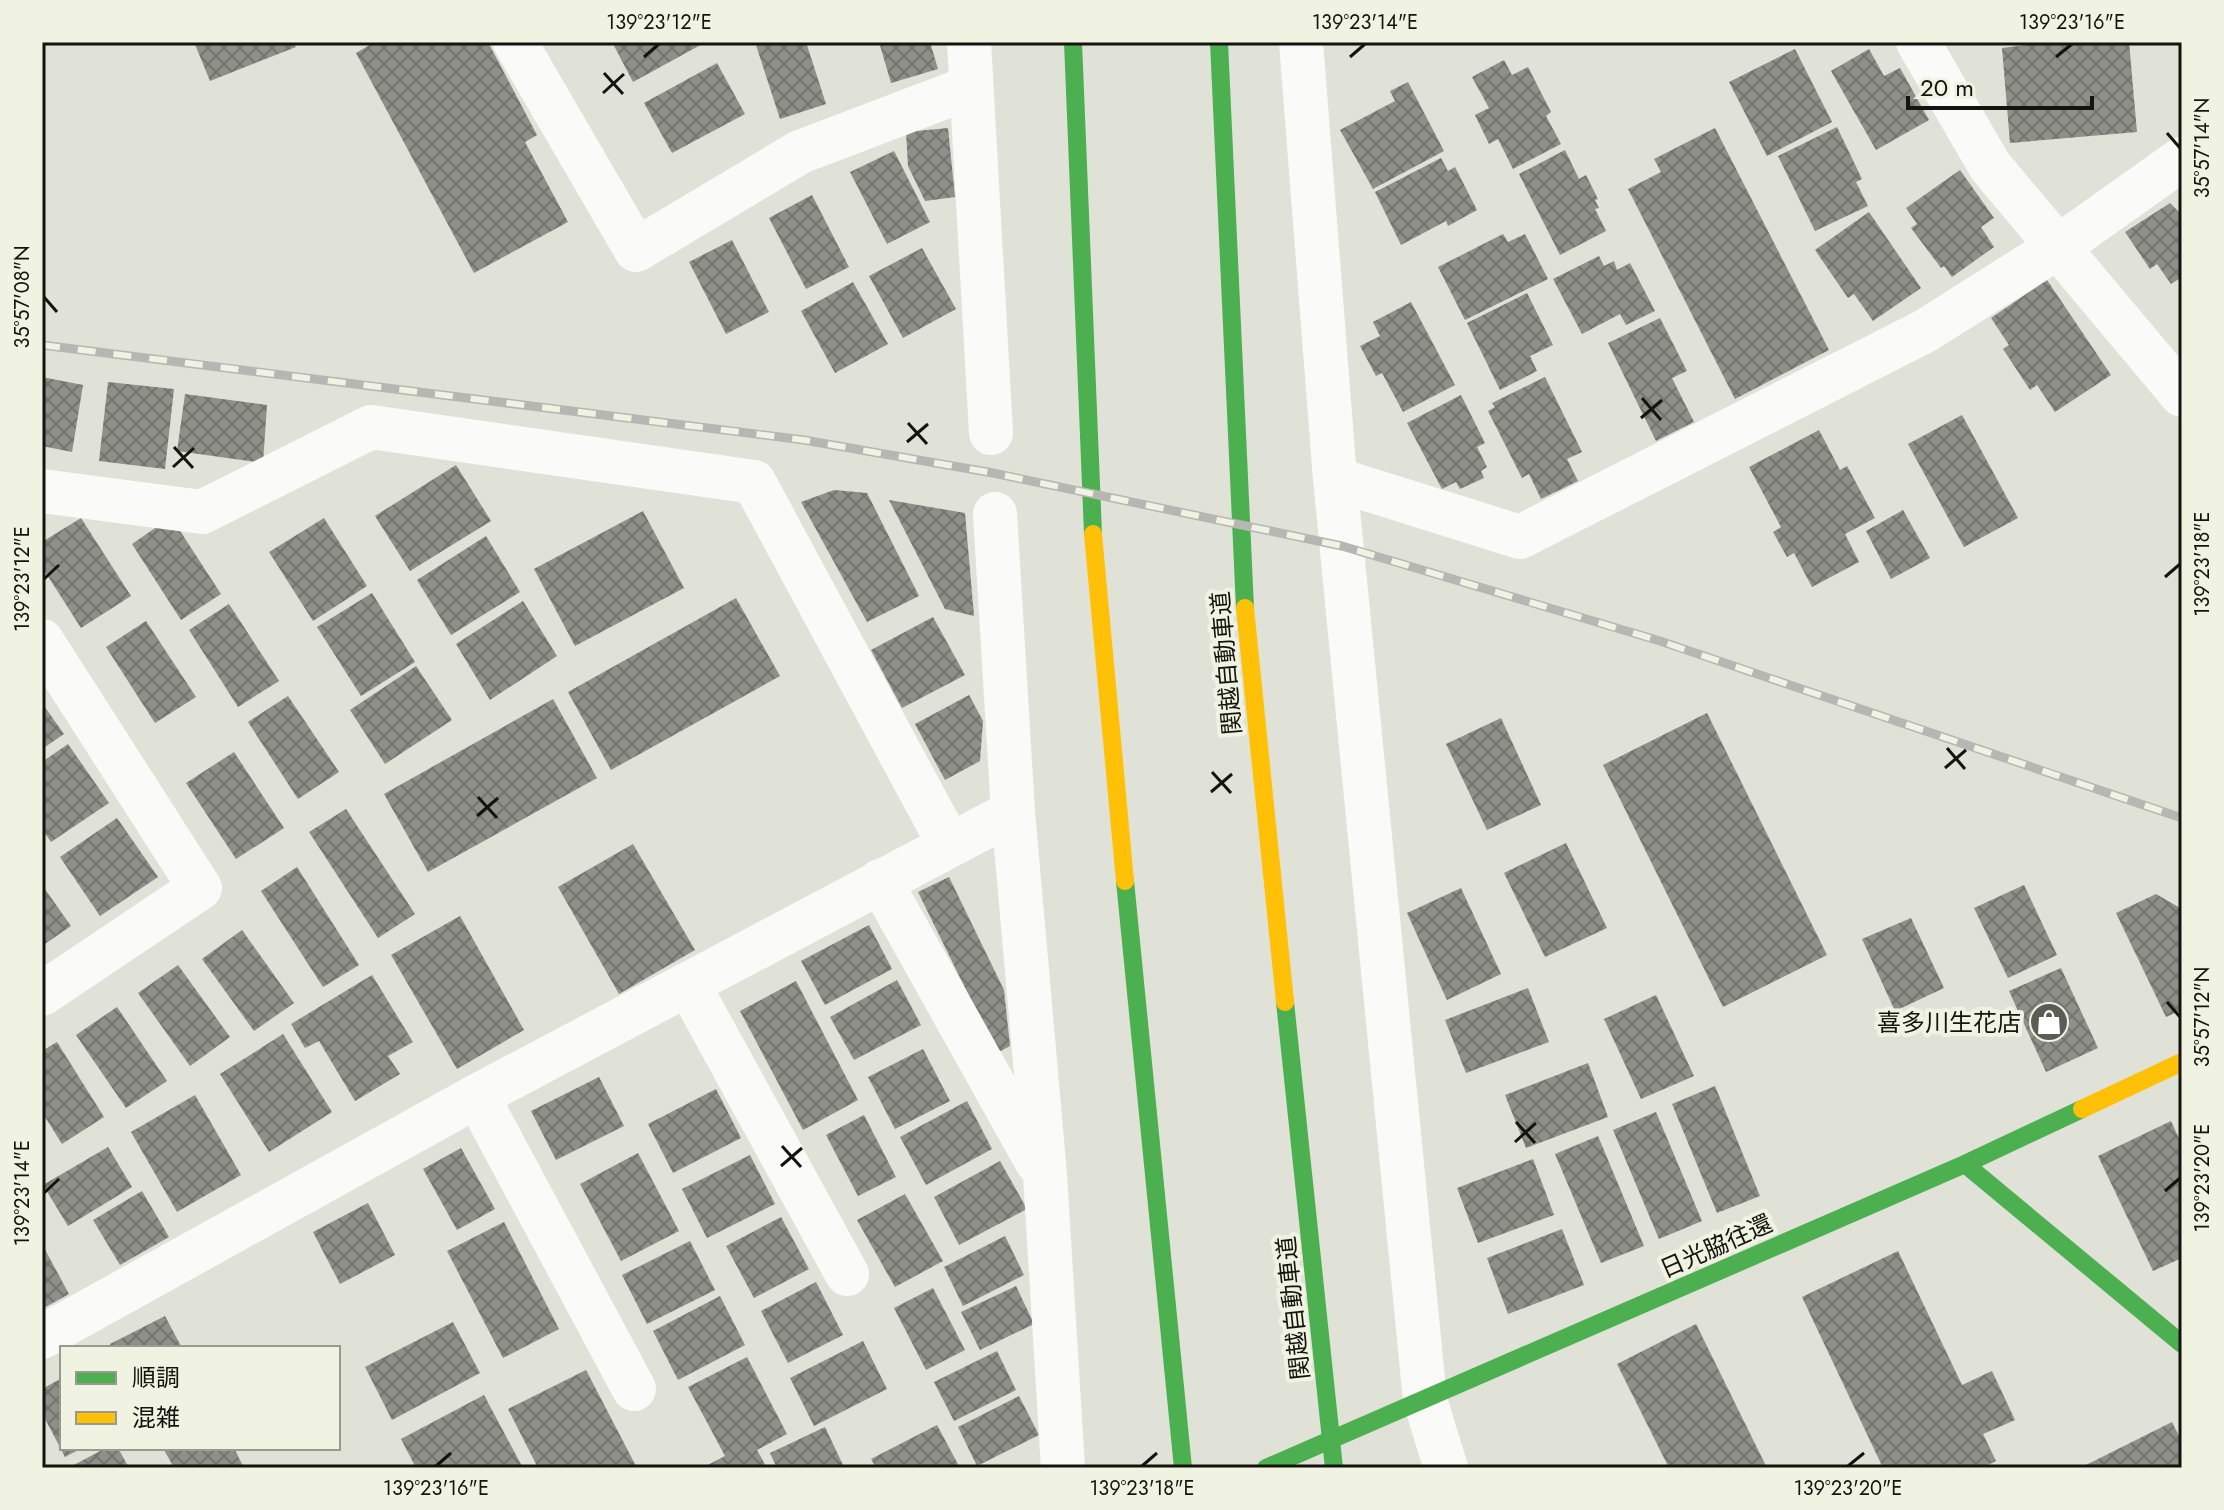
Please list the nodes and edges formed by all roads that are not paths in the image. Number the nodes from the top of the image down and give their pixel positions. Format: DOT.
graph roads {
  1 [pos="515,42"];
  2 [pos="969,42"];
  3 [pos="1073,42"];
  4 [pos="1219,42"];
  5 [pos="1301,42"];
  6 [pos="1918,42"];
  7 [pos="971,87"];
  8 [pos="2182,159"];
  9 [pos="2058,247"];
  10 [pos="2182,395"];
  11 [pos="991,433"];
  12 [pos="1335,479"];
  13 [pos="42,491"];
  14 [pos="995,514"];
  15 [pos="42,641"];
  16 [pos="1013,812"];
  17 [pos="949,844"];
  18 [pos="880,881"];
  19 [pos="688,984"];
  20 [pos="42,994"];
  21 [pos="2182,1062"];
  22 [pos="477,1096"];
  23 [pos="1965,1164"];
  24 [pos="1045,1175"];
  25 [pos="847,1274"];
  26 [pos="42,1337"];
  27 [pos="2182,1344"];
  28 [pos="634,1389"];
  29 [pos="1425,1400"];
  30 [pos="1063,1468"];
  31 [pos="1183,1468"];
  32 [pos="1266,1468"];
  33 [pos="1334,1468"];
  34 [pos="1446,1468"];
  1 -- 7 [label="street"];
  2 -- 7 [label="street"];
  3 -- 31 [label="main road"];
  4 -- 33 [label="main road, 関越自動車道"];
  5 -- 12 [label="street"];
  6 -- 9 [label="street"];
  7 -- 11 [label="street"];
  8 -- 9 [label="street"];
  9 -- 10 [label="street"];
  9 -- 12 [label="street"];
  12 -- 29 [label="street"];
  13 -- 17 [label="street"];
  14 -- 16 [label="street"];
  15 -- 20 [label="street"];
  16 -- 17 [label="street"];
  16 -- 24 [label="street"];
  17 -- 18 [label="street"];
  18 -- 19 [label="street"];
  18 -- 24 [label="street"];
  19 -- 22 [label="street"];
  19 -- 25 [label="street"];
  21 -- 23 [label="main road, 日光脇往還"];
  22 -- 26 [label="street"];
  22 -- 28 [label="street"];
  23 -- 27 [label="main road"];
  23 -- 29 [label="main road, 日光脇往還"];
  24 -- 30 [label="street"];
  29 -- 32 [label="main road, 日光脇往還"];
  29 -- 34 [label="street"];
}
